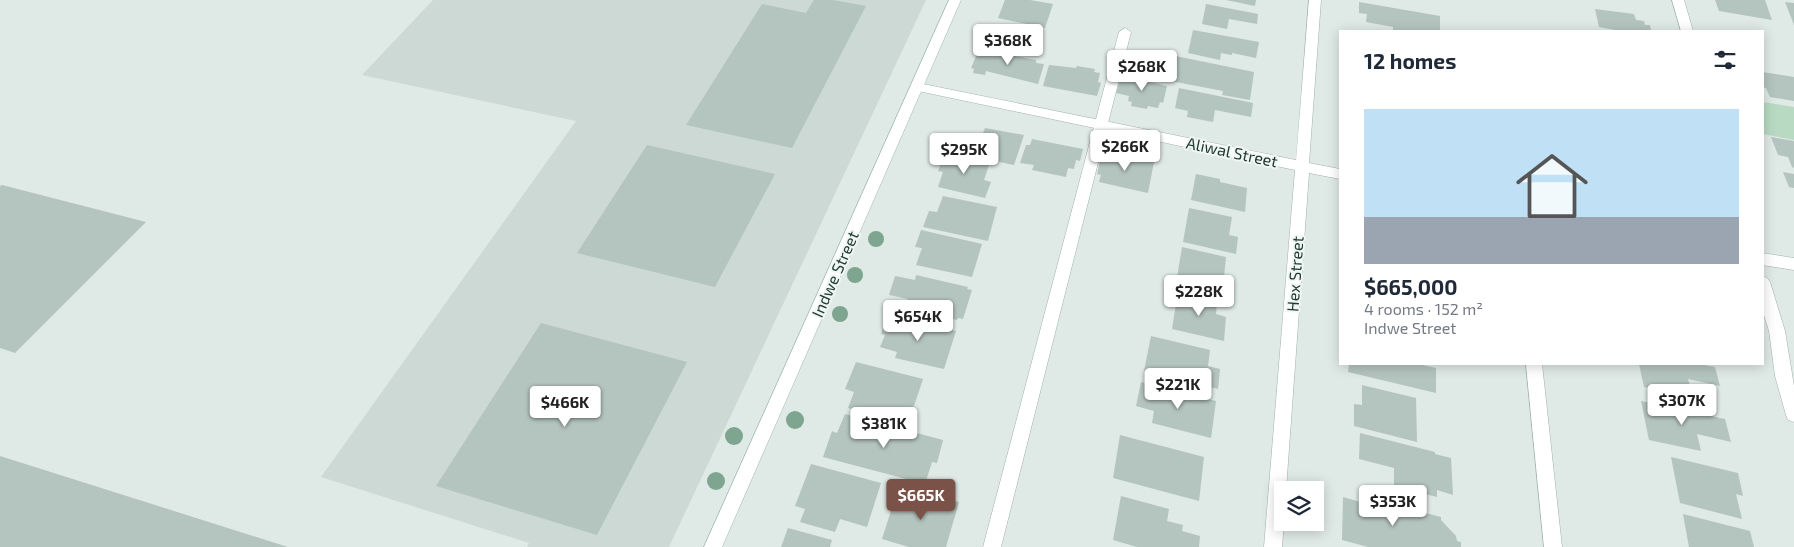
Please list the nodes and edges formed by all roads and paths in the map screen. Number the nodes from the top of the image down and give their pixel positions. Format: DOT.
graph roads {
  1 [pos="955,0"];
  2 [pos="1315,0"];
  3 [pos="1678,0"];
  4 [pos="1687,30"];
  5 [pos="1125,32"];
  6 [pos="918,87"];
  7 [pos="1102,126"];
  8 [pos="1303,166"];
  9 [pos="1339,174"];
  10 [pos="1764,259"];
  11 [pos="1794,264"];
  12 [pos="1764,289"];
  13 [pos="1534,365"];
  14 [pos="1794,415"];
  15 [pos="713,547"];
  16 [pos="992,547"];
  17 [pos="1273,547"];
  18 [pos="1553,547"];
  1 -- 6 [label="street, Indwe Street"];
  2 -- 8 [label="street, Hex Street"];
  3 -- 4 [label="street"];
  5 -- 7 [label="street"];
  6 -- 7 [label="street, Aliwal Street"];
  6 -- 15 [label="street, Indwe Street"];
  7 -- 8 [label="street, Aliwal Street"];
  7 -- 16 [label="street"];
  8 -- 9 [label="street, Aliwal Street"];
  8 -- 17 [label="street, Hex Street"];
  10 -- 11 [label="street"];
  12 -- 14 [label="street"];
  13 -- 18 [label="street"];
}
